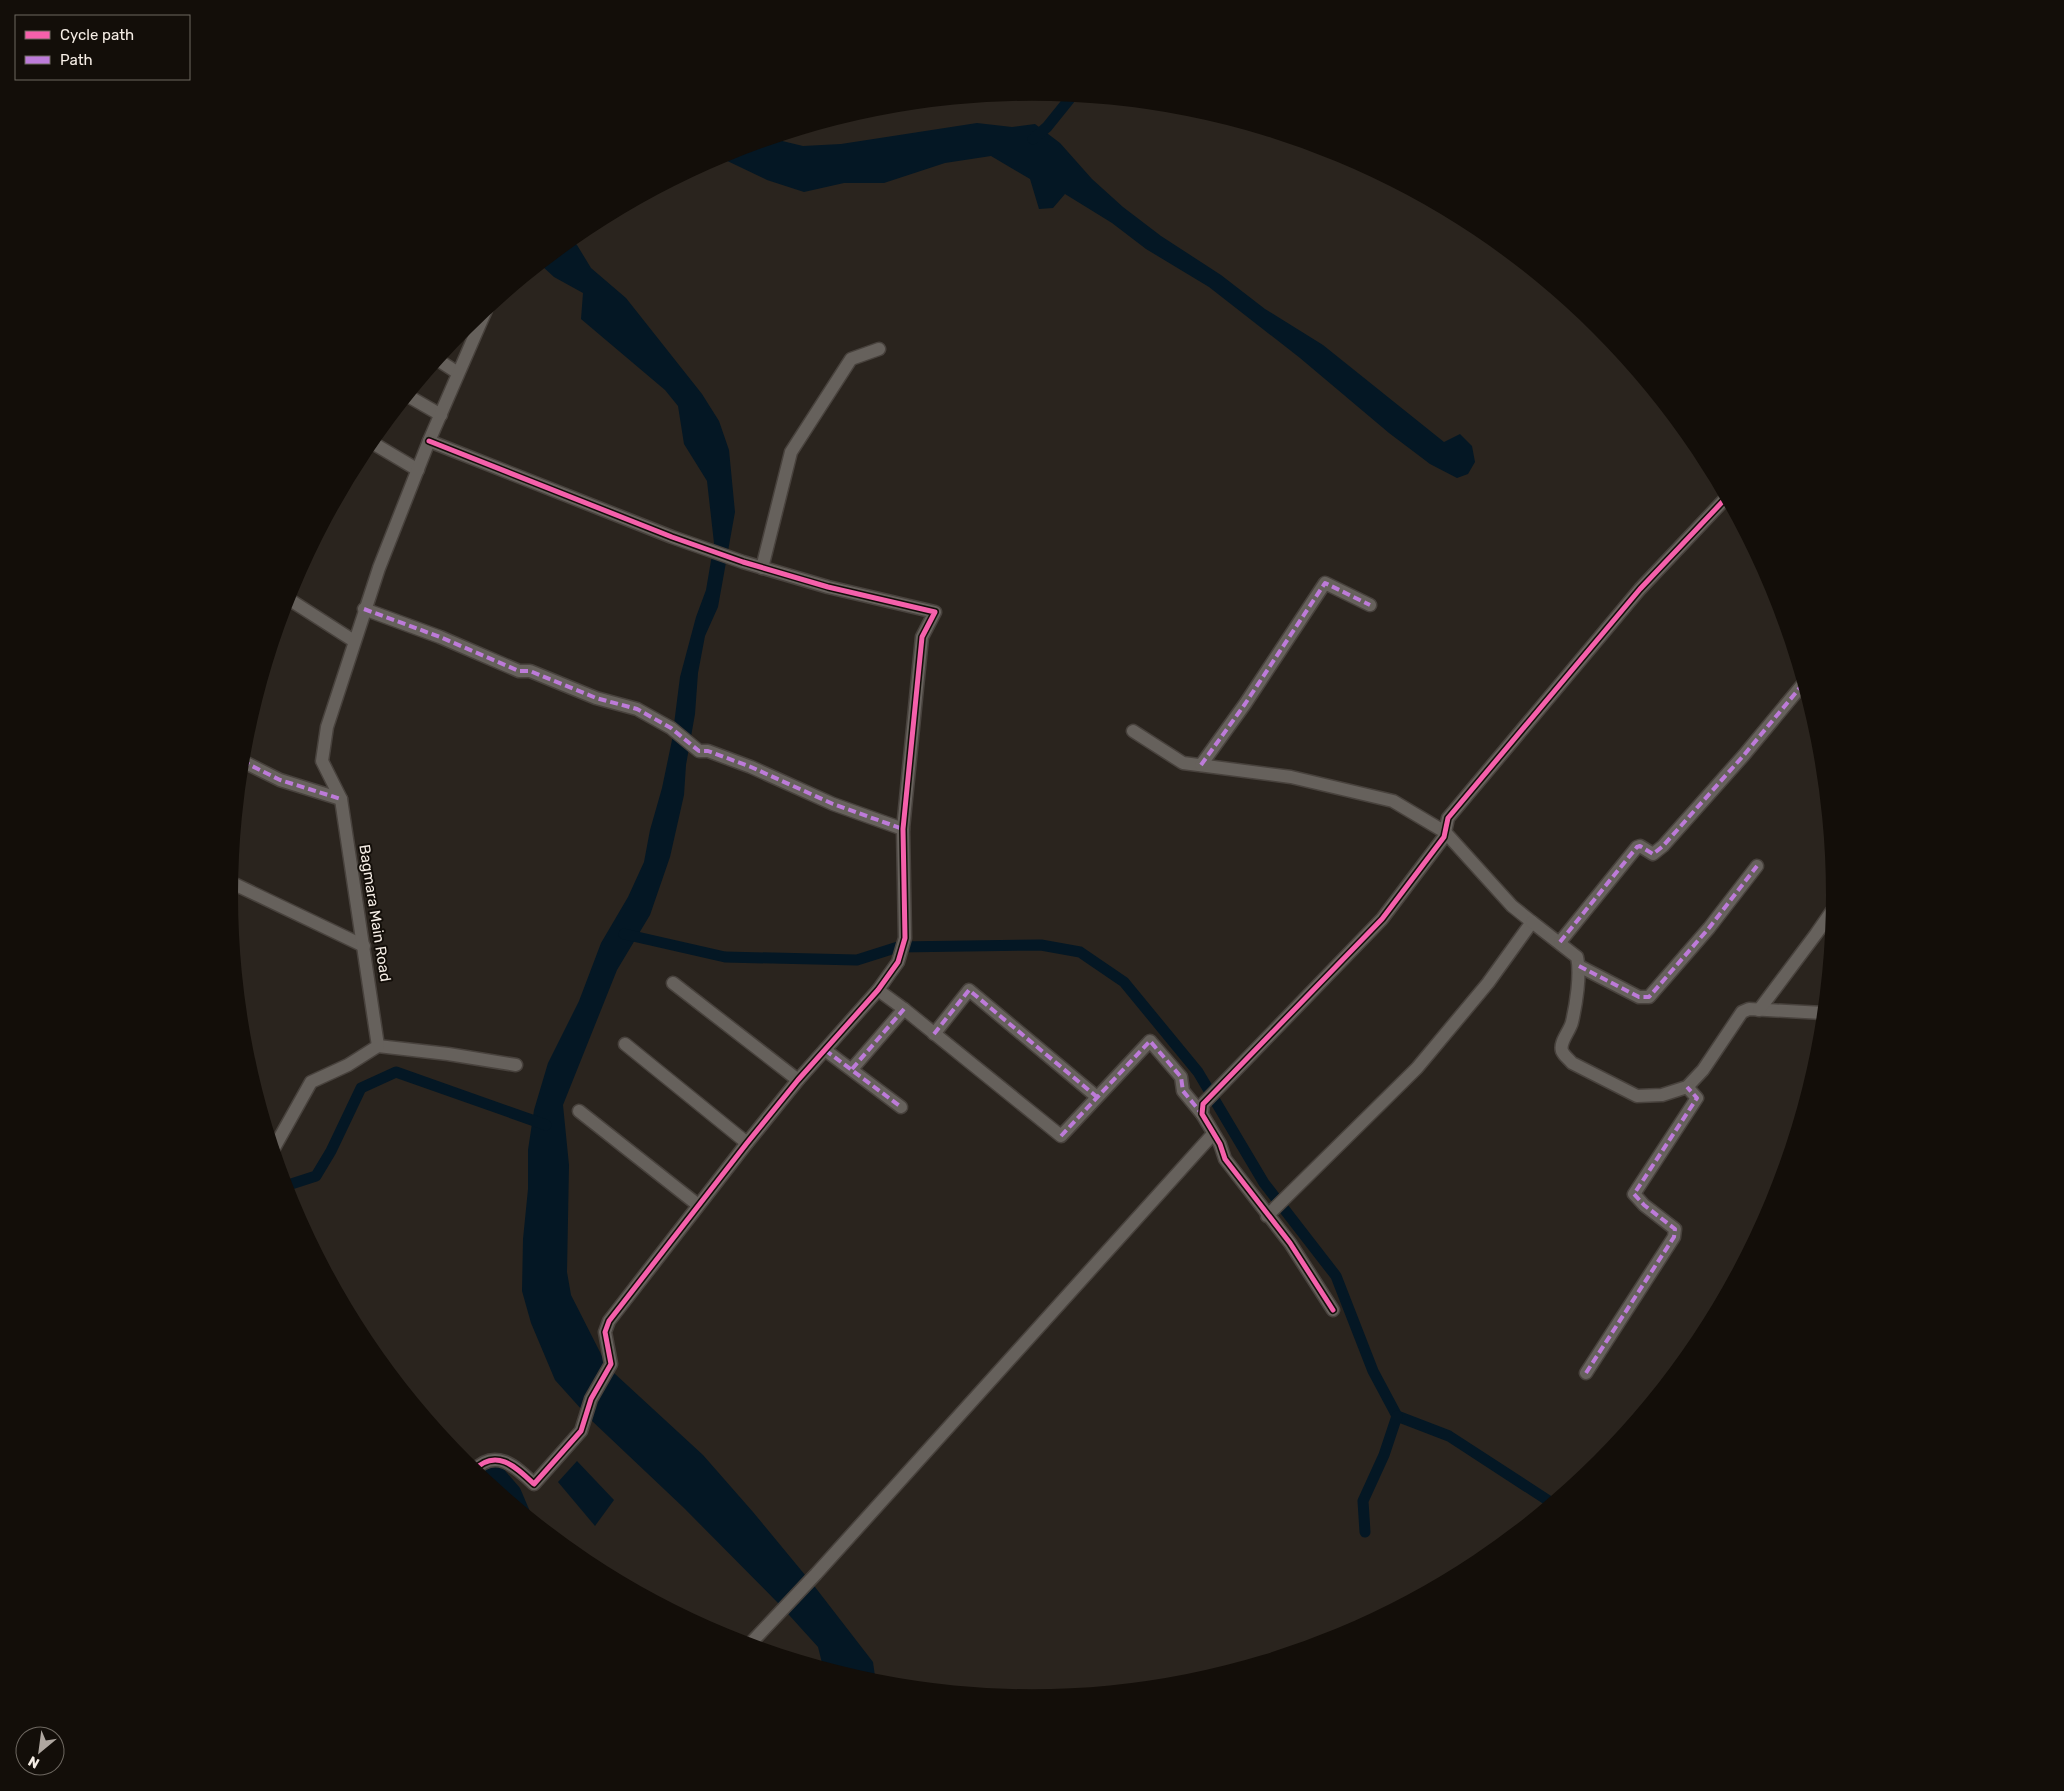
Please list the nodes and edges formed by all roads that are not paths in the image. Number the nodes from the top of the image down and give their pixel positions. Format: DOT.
graph roads {
  1 [pos="479,325"];
  2 [pos="879,349"];
  3 [pos="443,363"];
  4 [pos="458,373"];
  5 [pos="413,399"];
  6 [pos="440,416"];
  7 [pos="429,441"];
  8 [pos="378,446"];
  9 [pos="418,470"];
  10 [pos="1722,502"];
  11 [pos="762,568"];
  12 [pos="294,603"];
  13 [pos="1370,605"];
  14 [pos="364,609"];
  15 [pos="354,641"];
  16 [pos="1799,689"];
  17 [pos="1132,731"];
  18 [pos="249,765"];
  19 [pos="1201,765"];
  20 [pos="341,799"];
  21 [pos="903,829"];
  22 [pos="1445,832"];
  23 [pos="1756,866"];
  24 [pos="238,886"];
  25 [pos="1826,920"];
  26 [pos="1532,922"];
  27 [pos="1560,942"];
  28 [pos="364,946"];
  29 [pos="1579,966"];
  30 [pos="673,983"];
  31 [pos="878,990"];
  32 [pos="904,1008"];
  33 [pos="1760,1010"];
  34 [pos="1817,1013"];
  35 [pos="934,1034"];
  36 [pos="625,1044"];
  37 [pos="378,1046"];
  38 [pos="825,1050"];
  39 [pos="516,1065"];
  40 [pos="852,1069"];
  41 [pos="798,1080"];
  42 [pos="1687,1087"];
  43 [pos="1097,1097"];
  44 [pos="900,1107"];
  45 [pos="1203,1109"];
  46 [pos="579,1111"];
  47 [pos="1213,1134"];
  48 [pos="277,1142"];
  49 [pos="747,1143"];
  50 [pos="698,1205"];
  51 [pos="1267,1216"];
  52 [pos="1333,1310"];
  53 [pos="1586,1373"];
  54 [pos="479,1465"];
  55 [pos="754,1639"];
  1 -- 4 [label="street, Bagmara Main Road"];
  2 -- 11 [label="street"];
  3 -- 4 [label="street"];
  4 -- 6 [label="street, Bagmara Main Road"];
  5 -- 6 [label="street"];
  6 -- 7 [label="street, Bagmara Main Road"];
  7 -- 9 [label="street, Bagmara Main Road"];
  7 -- 11 [label="street"];
  8 -- 9 [label="street"];
  9 -- 14 [label="street, Bagmara Main Road"];
  10 -- 22 [label="street"];
  11 -- 21 [label="street"];
  12 -- 15 [label="street"];
  13 -- 19 [label="street"];
  14 -- 15 [label="street, Bagmara Main Road"];
  14 -- 21 [label="street"];
  15 -- 20 [label="street, Bagmara Main Road"];
  16 -- 27 [label="street"];
  17 -- 19 [label="street"];
  18 -- 20 [label="street"];
  19 -- 22 [label="street"];
  20 -- 28 [label="street, Bagmara Main Road"];
  21 -- 31 [label="street"];
  22 -- 26 [label="street"];
  22 -- 45 [label="street"];
  23 -- 29 [label="street"];
  24 -- 28 [label="street"];
  25 -- 33 [label="street"];
  26 -- 27 [label="street"];
  26 -- 51 [label="street"];
  27 -- 29 [label="street"];
  28 -- 37 [label="street, Bagmara Main Road"];
  29 -- 42 [label="street"];
  30 -- 41 [label="street"];
  31 -- 32 [label="street"];
  31 -- 38 [label="street"];
  32 -- 35 [label="street"];
  32 -- 40 [label="street"];
  33 -- 34 [label="street"];
  33 -- 42 [label="street"];
  35 -- 43 [label="street"];
  35 -- 43 [label="street"];
  36 -- 49 [label="street"];
  37 -- 39 [label="street"];
  37 -- 48 [label="street"];
  38 -- 40 [label="street"];
  38 -- 41 [label="street"];
  40 -- 44 [label="street"];
  41 -- 49 [label="street"];
  42 -- 53 [label="street"];
  43 -- 45 [label="street"];
  45 -- 47 [label="street"];
  46 -- 50 [label="street"];
  47 -- 51 [label="street"];
  47 -- 55 [label="street"];
  49 -- 50 [label="street"];
  50 -- 54 [label="street"];
  51 -- 52 [label="street"];
}
